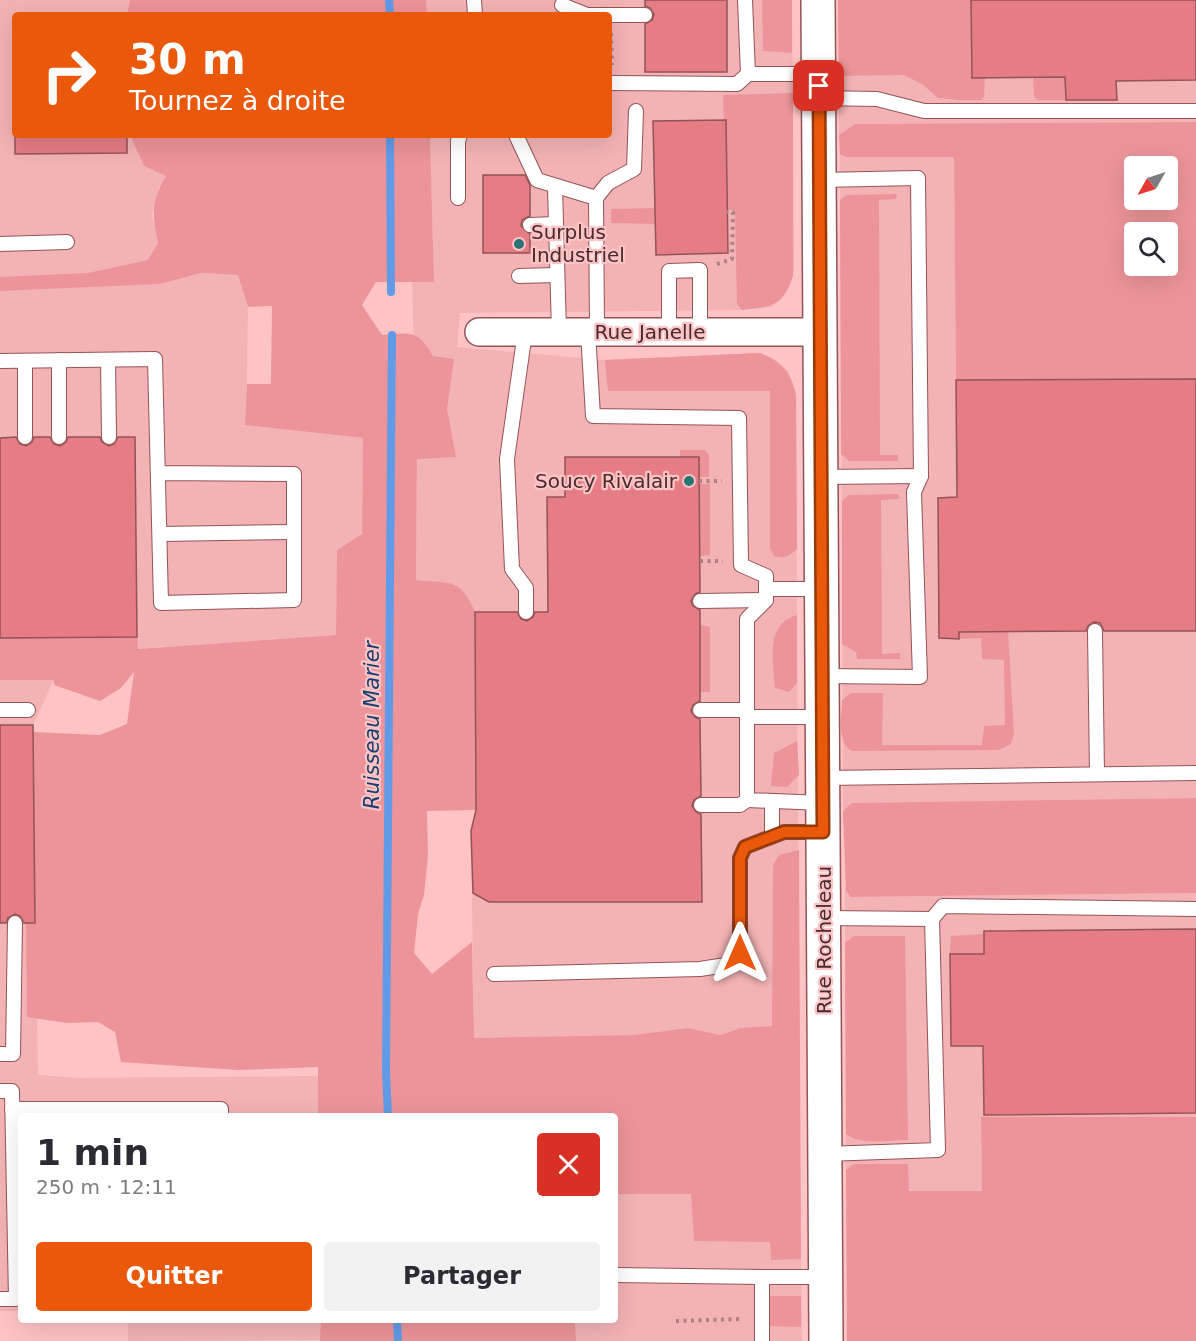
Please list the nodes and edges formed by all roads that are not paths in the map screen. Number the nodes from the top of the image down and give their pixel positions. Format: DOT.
graph roads {
  1 [pos="746,0"];
  2 [pos="818,0"];
  3 [pos="612,15"];
  4 [pos="645,15"];
  5 [pos="748,74"];
  6 [pos="612,83"];
  7 [pos="819,86"];
  8 [pos="636,111"];
  9 [pos="1196,111"];
  10 [pos="459,138"];
  11 [pos="517,138"];
  12 [pos="820,180"];
  13 [pos="555,187"];
  14 [pos="458,198"];
  15 [pos="596,198"];
  16 [pos="556,224"];
  17 [pos="530,225"];
  18 [pos="66,242"];
  19 [pos="0,244"];
  20 [pos="556,275"];
  21 [pos="519,276"];
  22 [pos="479,332"];
  23 [pos="525,332"];
  24 [pos="559,332"];
  25 [pos="592,332"];
  26 [pos="669,332"];
  27 [pos="700,332"];
  28 [pos="820,332"];
  29 [pos="59,360"];
  30 [pos="108,360"];
  31 [pos="0,361"];
  32 [pos="25,361"];
  33 [pos="25,437"];
  34 [pos="59,437"];
  35 [pos="109,437"];
  36 [pos="158,474"];
  37 [pos="921,476"];
  38 [pos="822,477"];
  39 [pos="294,532"];
  40 [pos="160,534"];
  41 [pos="822,588"];
  42 [pos="766,594"];
  43 [pos="700,601"];
  44 [pos="526,612"];
  45 [pos="1095,631"];
  46 [pos="822,676"];
  47 [pos="0,710"];
  48 [pos="28,710"];
  49 [pos="700,710"];
  50 [pos="747,713"];
  51 [pos="823,717"];
  52 [pos="1196,773"];
  53 [pos="1097,774"];
  54 [pos="747,800"];
  55 [pos="772,801"];
  56 [pos="823,804"];
  57 [pos="701,805"];
  58 [pos="772,835"];
  59 [pos="1196,909"];
  60 [pos="824,918"];
  61 [pos="932,919"];
  62 [pos="15,923"];
  63 [pos="494,974"];
  64 [pos="0,1054"];
  65 [pos="0,1091"];
  66 [pos="12,1109"];
  67 [pos="221,1113"];
  68 [pos="825,1154"];
  69 [pos="18,1210"];
  70 [pos="618,1275"];
  71 [pos="762,1277"];
  72 [pos="826,1277"];
  73 [pos="0,1299"];
  74 [pos="762,1341"];
  75 [pos="826,1341"];
  1 -- 5 [label="lane"];
  2 -- 7 [label="street, Rue Rocheleau"];
  3 -- 4 [label="lane"];
  5 -- 6 [label="lane"];
  5 -- 7 [label="lane"];
  7 -- 9 [label="lane"];
  7 -- 12 [label="street, Rue Rocheleau"];
  8 -- 15 [label="lane"];
  10 -- 14 [label="lane"];
  11 -- 13 [label="lane"];
  12 -- 28 [label="street, Rue Rocheleau"];
  12 -- 37 [label="lane"];
  13 -- 15 [label="lane"];
  13 -- 16 [label="lane"];
  15 -- 25 [label="lane"];
  16 -- 17 [label="lane"];
  16 -- 20 [label="lane"];
  18 -- 19 [label="lane"];
  20 -- 21 [label="lane"];
  20 -- 24 [label="lane"];
  22 -- 23 [label="street, Rue Janelle"];
  23 -- 24 [label="street, Rue Janelle"];
  23 -- 44 [label="lane"];
  24 -- 25 [label="street, Rue Janelle"];
  25 -- 26 [label="street, Rue Janelle"];
  25 -- 42 [label="lane"];
  26 -- 27 [label="street, Rue Janelle"];
  26 -- 27 [label="lane"];
  27 -- 28 [label="street, Rue Janelle"];
  28 -- 38 [label="street, Rue Rocheleau"];
  29 -- 30 [label="lane"];
  29 -- 32 [label="lane"];
  29 -- 34 [label="lane"];
  30 -- 35 [label="lane"];
  30 -- 36 [label="lane"];
  31 -- 32 [label="lane"];
  32 -- 33 [label="lane"];
  36 -- 39 [label="lane"];
  36 -- 40 [label="lane"];
  37 -- 38 [label="lane"];
  37 -- 46 [label="lane"];
  38 -- 41 [label="street, Rue Rocheleau"];
  39 -- 40 [label="lane"];
  39 -- 40 [label="lane"];
  41 -- 42 [label="lane"];
  41 -- 46 [label="street, Rue Rocheleau"];
  42 -- 43 [label="lane"];
  42 -- 50 [label="lane"];
  45 -- 53 [label="lane"];
  46 -- 51 [label="street, Rue Rocheleau"];
  47 -- 48 [label="lane"];
  49 -- 50 [label="lane"];
  50 -- 51 [label="lane"];
  50 -- 54 [label="lane"];
  51 -- 56 [label="street, Rue Rocheleau"];
  52 -- 53 [label="lane"];
  53 -- 56 [label="lane"];
  54 -- 55 [label="lane"];
  54 -- 57 [label="lane"];
  55 -- 56 [label="lane"];
  55 -- 58 [label="lane"];
  56 -- 58 [label="lane"];
  56 -- 60 [label="street, Rue Rocheleau"];
  58 -- 63 [label="lane"];
  59 -- 61 [label="lane"];
  60 -- 61 [label="lane"];
  60 -- 68 [label="street, Rue Rocheleau"];
  61 -- 68 [label="lane"];
  62 -- 64 [label="lane"];
  65 -- 66 [label="lane"];
  66 -- 67 [label="lane"];
  66 -- 69 [label="lane"];
  68 -- 72 [label="street, Rue Rocheleau"];
  69 -- 73 [label="lane"];
  70 -- 71 [label="lane"];
  71 -- 72 [label="lane"];
  71 -- 74 [label="lane"];
  72 -- 75 [label="street, Rue Rocheleau"];
}
